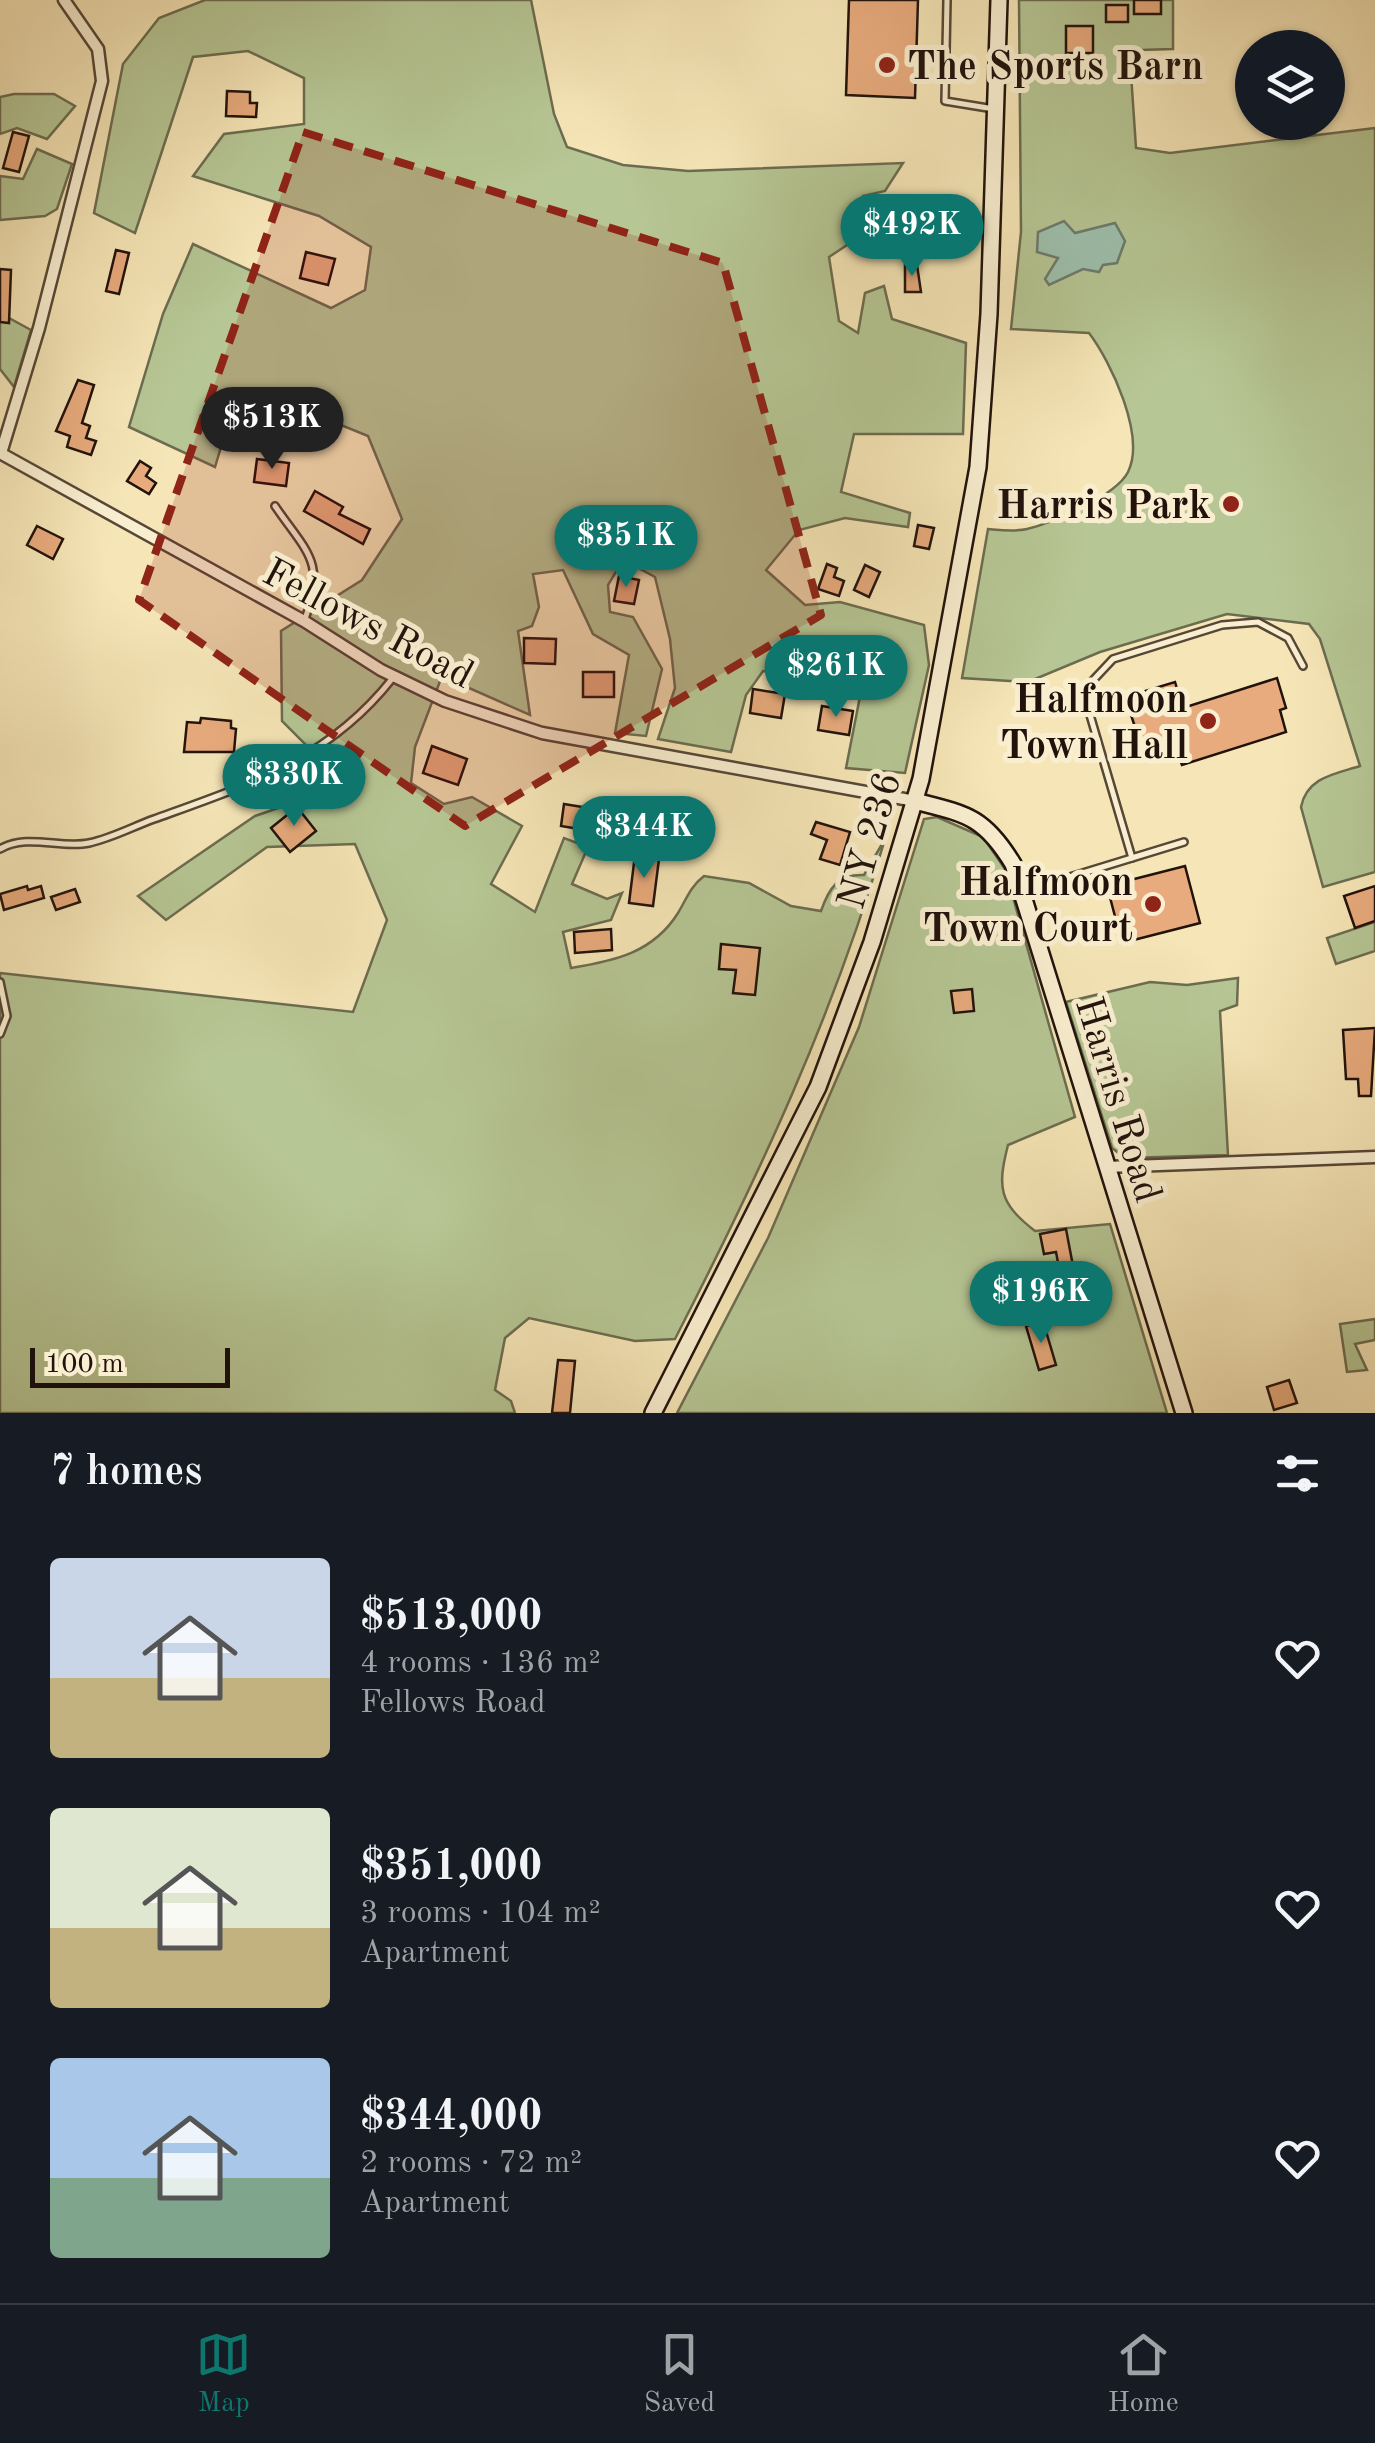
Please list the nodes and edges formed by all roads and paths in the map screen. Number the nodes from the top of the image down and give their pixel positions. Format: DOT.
graph roads {
  1 [pos="64,0"];
  2 [pos="947,0"];
  3 [pos="998,0"];
  4 [pos="995,109"];
  5 [pos="0,453"];
  6 [pos="275,506"];
  7 [pos="304,622"];
  8 [pos="1303,666"];
  9 [pos="394,676"];
  10 [pos="915,801"];
  11 [pos="1184,842"];
  12 [pos="0,849"];
  13 [pos="1132,858"];
  14 [pos="1022,892"];
  15 [pos="0,982"];
  16 [pos="0,1034"];
  17 [pos="1375,1156"];
  18 [pos="1106,1167"];
  19 [pos="653,1413"];
  20 [pos="1184,1413"];
  1 -- 5 [label="street"];
  2 -- 4 [label="lane"];
  3 -- 4 [label="main road, NY 236 / NY 236"];
  4 -- 10 [label="main road, NY 236 / NY 236"];
  5 -- 7 [label="street, Fellows Road"];
  6 -- 7 [label="lane"];
  7 -- 9 [label="street, Fellows Road"];
  8 -- 13 [label="lane"];
  9 -- 10 [label="street, Fellows Road"];
  9 -- 12 [label="lane"];
  10 -- 14 [label="main road, Harris Road"];
  10 -- 19 [label="main road, NY 236 / NY 236"];
  11 -- 13 [label="lane"];
  13 -- 14 [label="lane"];
  14 -- 18 [label="main road, Harris Road"];
  15 -- 16 [label="lane"];
  17 -- 18 [label="street"];
  18 -- 20 [label="main road, Harris Road"];
}
